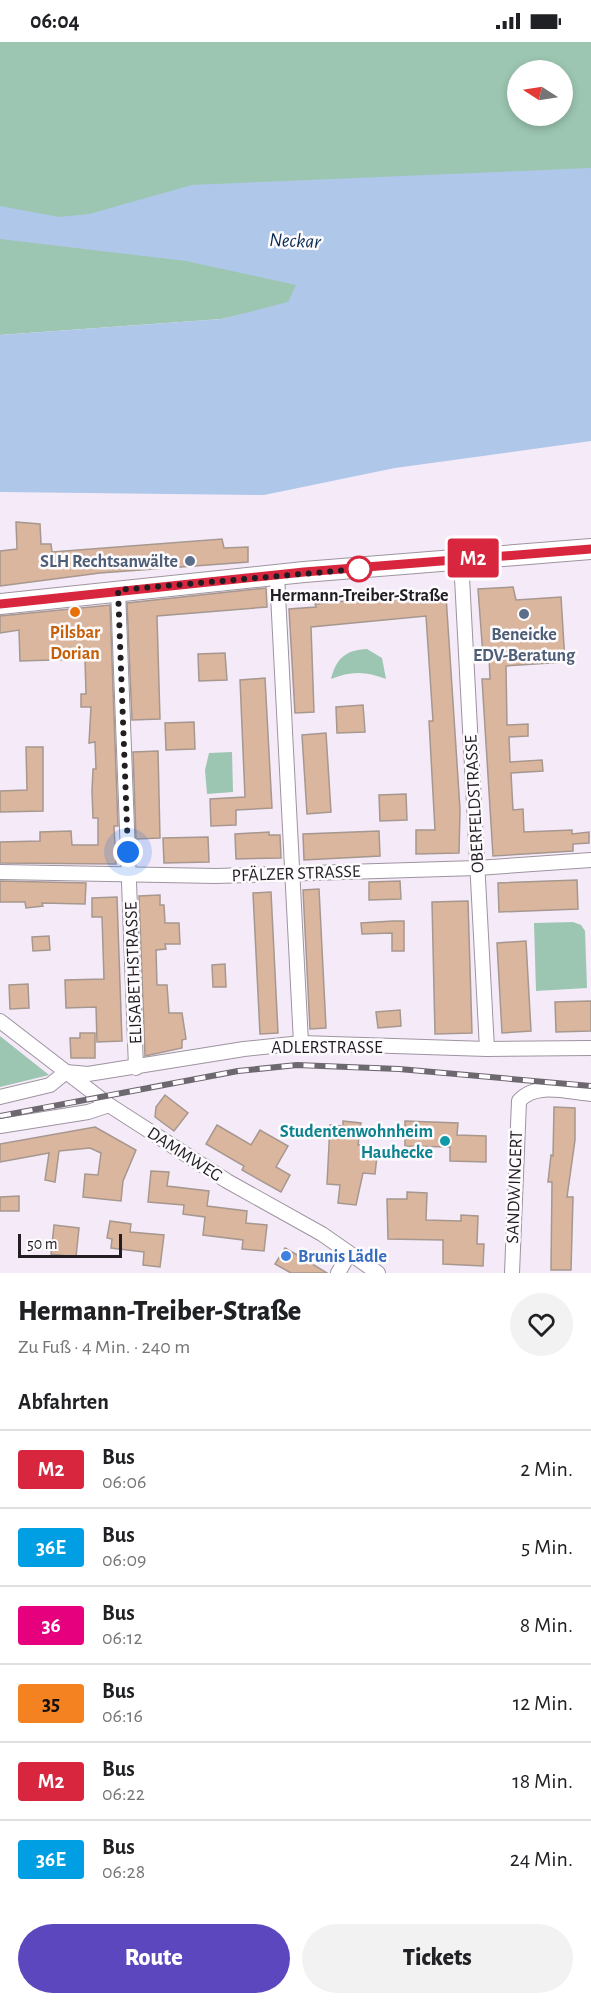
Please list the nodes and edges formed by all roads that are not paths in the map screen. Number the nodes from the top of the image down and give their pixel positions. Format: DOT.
graph roads {
  1 [pos="591,549"];
  2 [pos="461,559"];
  3 [pos="276,575"];
  4 [pos="118,590"];
  5 [pos="0,604"];
  6 [pos="591,860"];
  7 [pos="477,868"];
  8 [pos="0,872"];
  9 [pos="291,873"];
  10 [pos="129,875"];
  11 [pos="0,1021"];
  12 [pos="300,1043"];
  13 [pos="591,1048"];
  14 [pos="487,1050"];
  15 [pos="136,1068"];
  16 [pos="66,1072"];
  17 [pos="591,1094"];
  18 [pos="0,1097"];
  19 [pos="106,1105"];
  20 [pos="0,1126"];
  21 [pos="348,1254"];
  22 [pos="338,1273"];
  23 [pos="378,1273"];
  24 [pos="512,1273"];
  1 -- 2 [label="street"];
  2 -- 3 [label="street"];
  2 -- 7 [label="street, OBERFELDSTRASSE"];
  3 -- 4 [label="street"];
  3 -- 9 [label="street"];
  4 -- 5 [label="street"];
  4 -- 10 [label="street, ELISABETHSTRASSE"];
  6 -- 7 [label="street, PFÄLZER STRASSE"];
  7 -- 9 [label="street, PFÄLZER STRASSE"];
  7 -- 14 [label="street, OBERFELDSTRASSE"];
  8 -- 10 [label="street, PFÄLZER STRASSE"];
  9 -- 10 [label="street, PFÄLZER STRASSE"];
  9 -- 12 [label="street"];
  10 -- 15 [label="street, ELISABETHSTRASSE"];
  11 -- 16 [label="street, DAMMWEG"];
  12 -- 14 [label="street, ADLERSTRASSE"];
  12 -- 15 [label="street, ADLERSTRASSE"];
  13 -- 14 [label="street, ADLERSTRASSE"];
  15 -- 16 [label="street, ADLERSTRASSE"];
  16 -- 18 [label="street"];
  16 -- 19 [label="street, DAMMWEG"];
  17 -- 24 [label="street, SANDWINGERT"];
  19 -- 20 [label="street"];
  19 -- 21 [label="street, DAMMWEG"];
  21 -- 22 [label="street"];
  21 -- 23 [label="street, DAMMWEG"];
}
